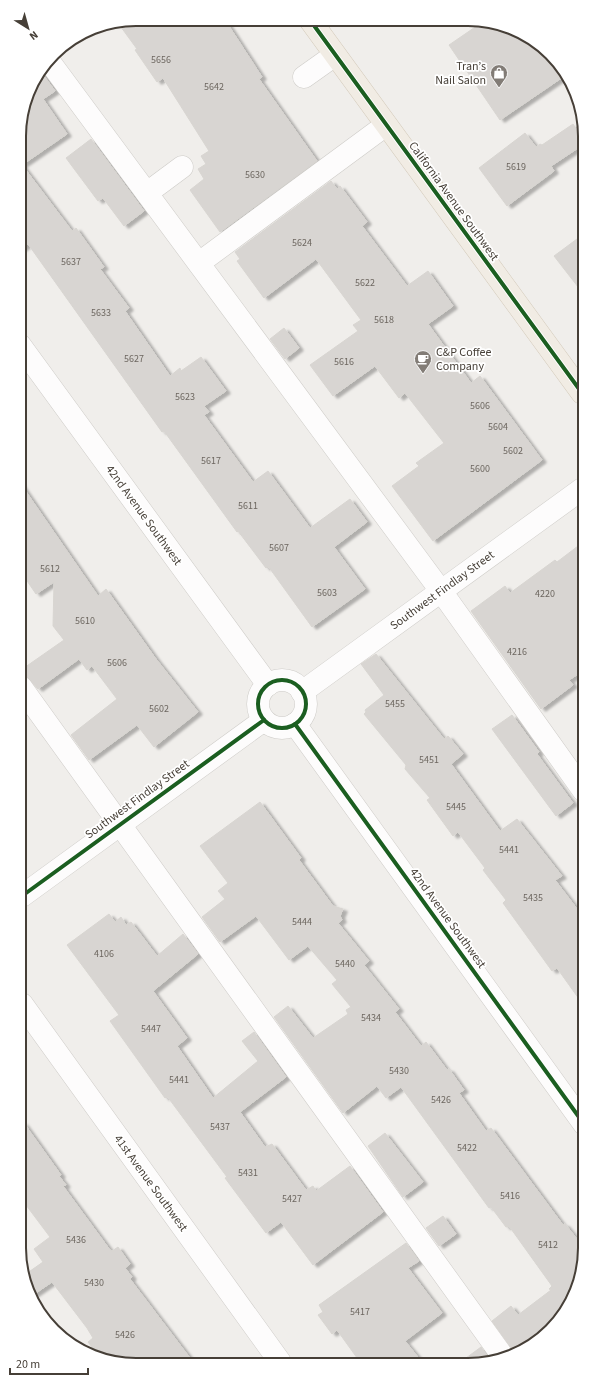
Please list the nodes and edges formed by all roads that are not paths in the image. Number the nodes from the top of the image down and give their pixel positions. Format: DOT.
graph roads {
  1 [pos="314,26"];
  2 [pos="335,55"];
  3 [pos="53,64"];
  4 [pos="304,77"];
  5 [pos="386,125"];
  6 [pos="182,167"];
  7 [pos="147,193"];
  8 [pos="199,263"];
  9 [pos="26,353"];
  10 [pos="578,389"];
  11 [pos="578,491"];
  12 [pos="441,591"];
  13 [pos="268,685"];
  14 [pos="302,692"];
  15 [pos="26,694"];
  16 [pos="264,720"];
  17 [pos="295,724"];
  18 [pos="578,783"];
  19 [pos="119,824"];
  20 [pos="26,893"];
  21 [pos="26,1010"];
  22 [pos="578,1116"];
  23 [pos="500,1353"];
  24 [pos="277,1358"];
  1 -- 2 [label="main road, California Avenue Southwest"];
  2 -- 4 [label="street"];
  2 -- 5 [label="main road, California Avenue Southwest"];
  3 -- 7 [label="street"];
  5 -- 8 [label="street"];
  5 -- 10 [label="main road, California Avenue Southwest"];
  6 -- 7 [label="street"];
  7 -- 8 [label="street"];
  8 -- 12 [label="street"];
  9 -- 13 [label="street, 42nd Avenue Southwest"];
  11 -- 12 [label="street, Southwest Findlay Street"];
  12 -- 14 [label="street, Southwest Findlay Street"];
  12 -- 18 [label="street"];
  13 -- 14 [label="street"];
  13 -- 16 [label="street"];
  14 -- 17 [label="street"];
  15 -- 19 [label="street"];
  16 -- 17 [label="street"];
  16 -- 19 [label="street, Southwest Findlay Street"];
  17 -- 22 [label="street, 42nd Avenue Southwest"];
  19 -- 20 [label="street, Southwest Findlay Street"];
  19 -- 23 [label="street"];
  21 -- 24 [label="street, 41st Avenue Southwest"];
}
